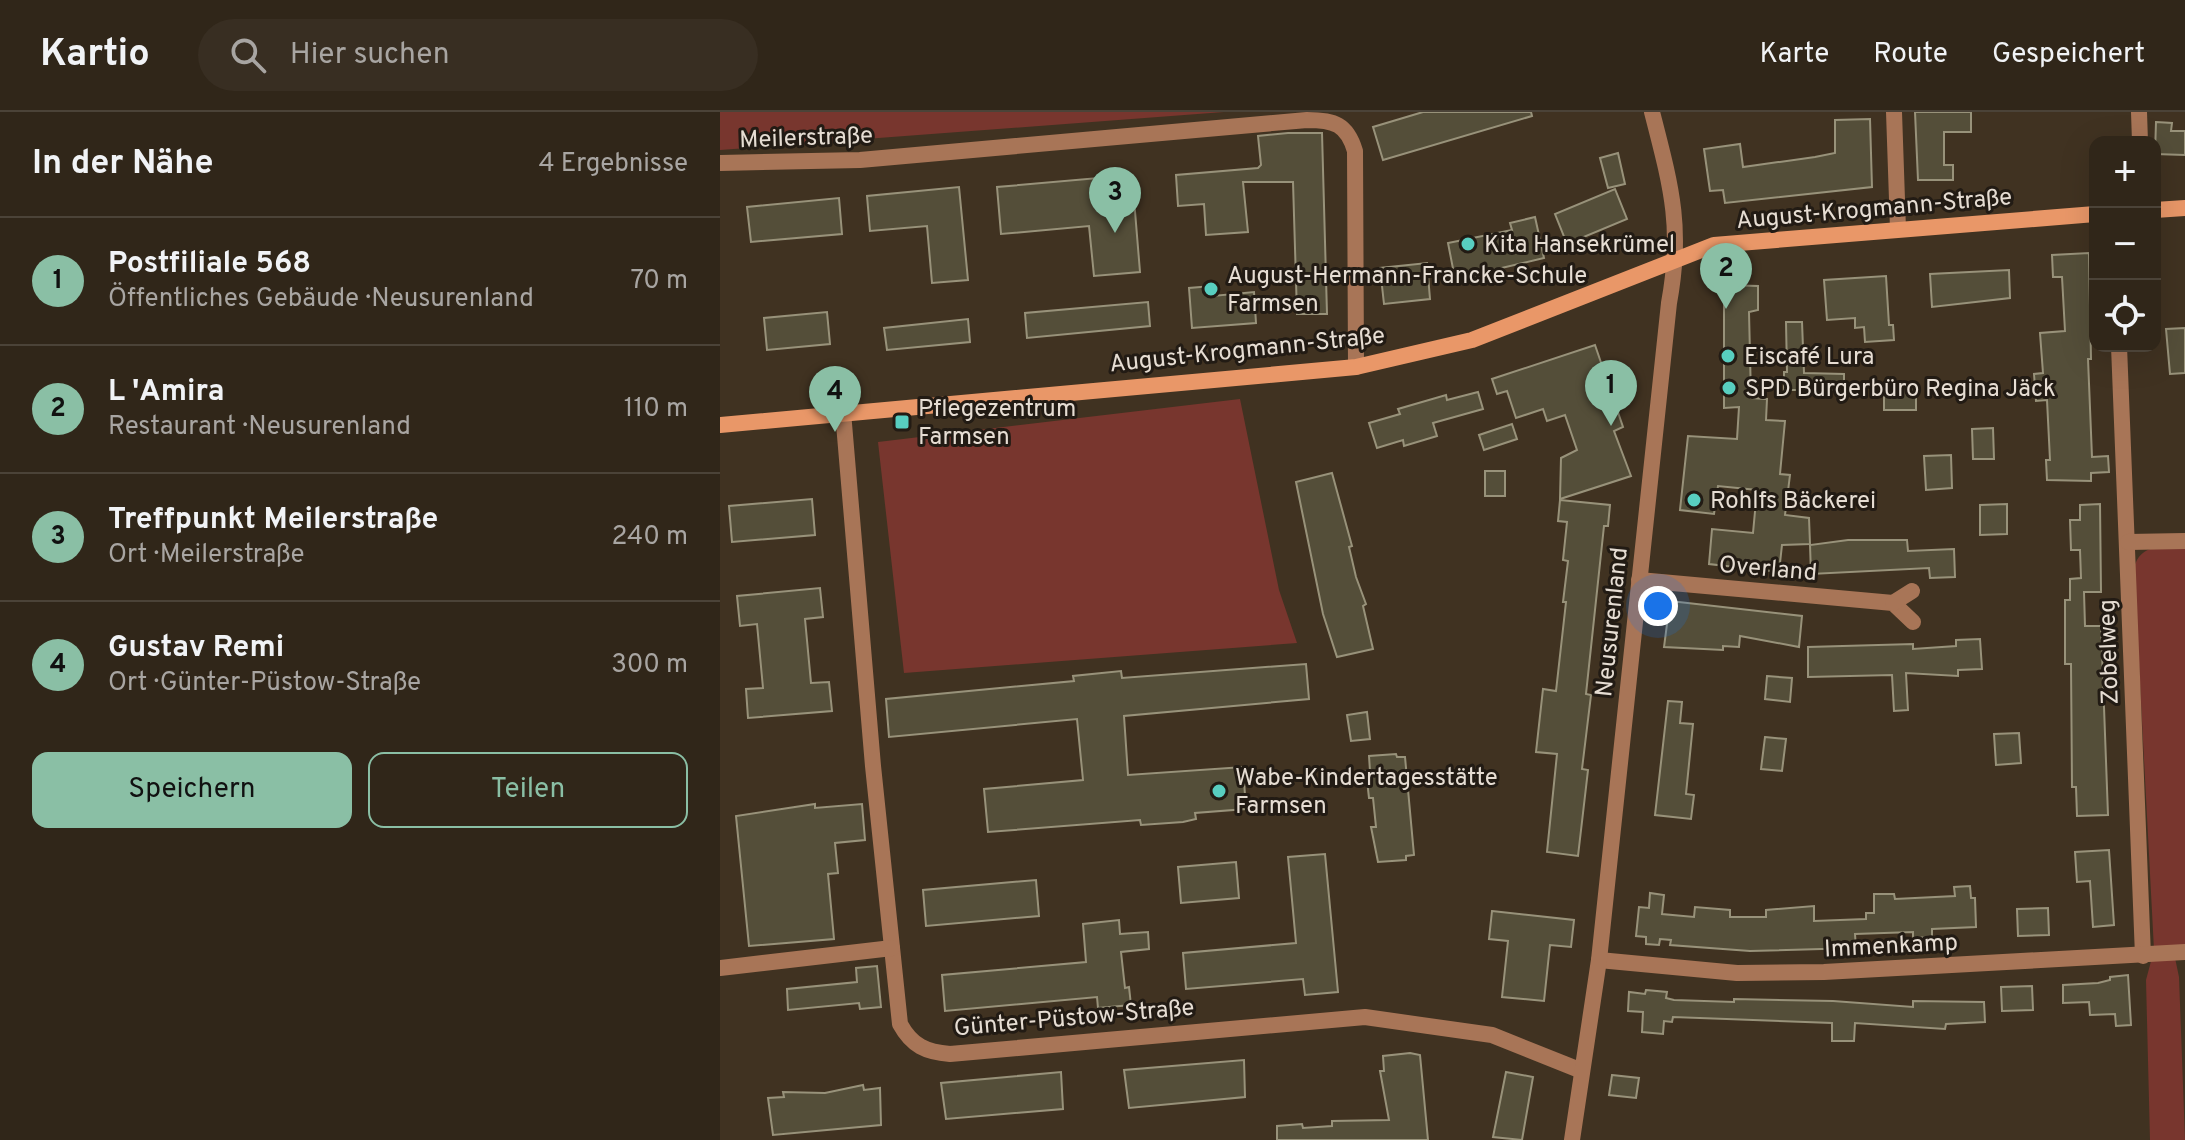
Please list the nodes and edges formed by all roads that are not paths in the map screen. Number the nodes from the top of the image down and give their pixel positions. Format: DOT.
graph roads {
  1 [pos="1652,112"];
  2 [pos="1894,112"];
  3 [pos="2139,112"];
  4 [pos="2140,136"];
  5 [pos="720,163"];
  6 [pos="2185,208"];
  7 [pos="2161,210"];
  8 [pos="2089,214"];
  9 [pos="1898,229"];
  10 [pos="1678,257"];
  11 [pos="2119,352"];
  12 [pos="1356,367"];
  13 [pos="843,412"];
  14 [pos="720,425"];
  15 [pos="2185,541"];
  16 [pos="2128,542"];
  17 [pos="1639,580"];
  18 [pos="1912,591"];
  19 [pos="1893,603"];
  20 [pos="1913,622"];
  21 [pos="892,948"];
  22 [pos="2185,952"];
  23 [pos="2143,956"];
  24 [pos="1599,960"];
  25 [pos="720,968"];
  26 [pos="1582,1071"];
  27 [pos="1572,1140"];
  1 -- 10 [label="street, Neusurenland"];
  2 -- 9 [label="street"];
  3 -- 4 [label="street"];
  5 -- 12 [label="street, Meilerstraße"];
  6 -- 7 [label="main road"];
  8 -- 9 [label="main road, August-Krogmann-Straße"];
  9 -- 10 [label="main road, August-Krogmann-Straße"];
  10 -- 12 [label="main road, August-Krogmann-Straße"];
  10 -- 17 [label="street, Neusurenland"];
  11 -- 16 [label="street, Zobelweg"];
  12 -- 13 [label="main road, August-Krogmann-Straße"];
  13 -- 14 [label="main road, August-Krogmann-Straße"];
  13 -- 21 [label="street, Günter-Püstow-Straße"];
  15 -- 16 [label="street"];
  16 -- 23 [label="street, Zobelweg"];
  17 -- 19 [label="street, Overland"];
  17 -- 24 [label="street, Neusurenland"];
  18 -- 19 [label="street"];
  19 -- 20 [label="street"];
  21 -- 25 [label="street"];
  21 -- 26 [label="street, Günter-Püstow-Straße"];
  22 -- 23 [label="street, Immenkamp"];
  23 -- 24 [label="street, Immenkamp"];
  24 -- 26 [label="street, Neusurenland"];
  26 -- 27 [label="street, Neusurenland"];
}
